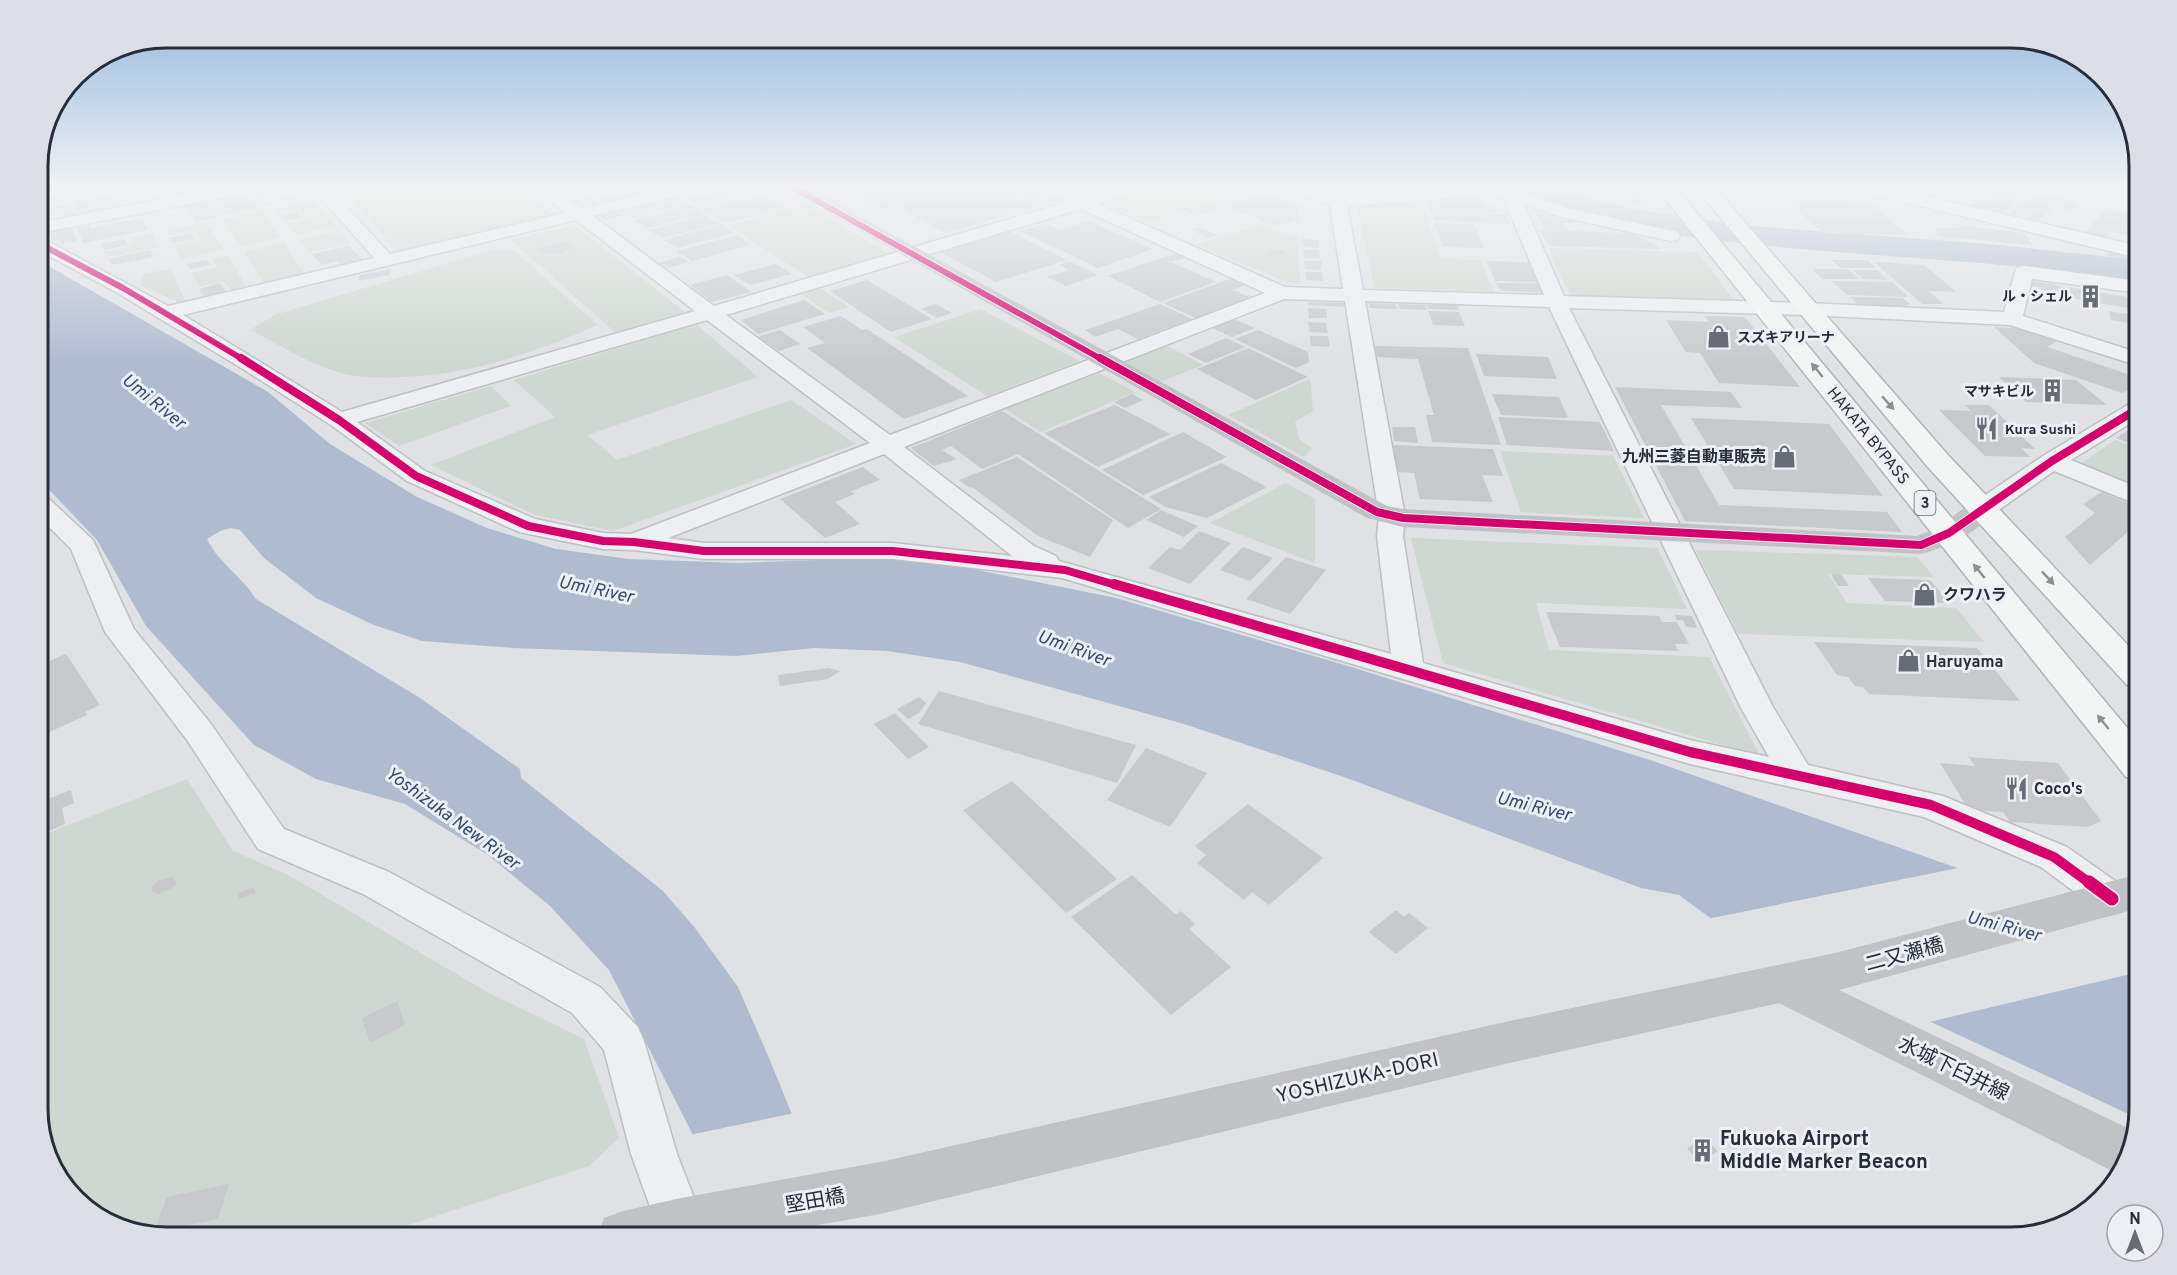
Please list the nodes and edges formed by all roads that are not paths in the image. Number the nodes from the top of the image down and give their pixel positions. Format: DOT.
graph roads {
  1 [pos="373,246"];
  2 [pos="444,246"];
  3 [pos="621,246"];
  4 [pos="901,246"];
  5 [pos="940,246"];
  6 [pos="1179,246"];
  7 [pos="1346,246"];
  8 [pos="1527,246"];
  9 [pos="1715,246"];
  10 [pos="1755,246"];
  11 [pos="48,249"];
  12 [pos="915,254"];
  13 [pos="386,260"];
  14 [pos="2129,286"];
  15 [pos="1282,293"];
  16 [pos="1355,293"];
  17 [pos="1556,300"];
  18 [pos="1766,308"];
  19 [pos="1807,309"];
  20 [pos="165,313"];
  21 [pos="708,314"];
  22 [pos="2012,319"];
  23 [pos="2129,357"];
  24 [pos="1103,361"];
  25 [pos="2129,414"];
  26 [pos="339,420"];
  27 [pos="886,444"];
  28 [pos="2052,460"];
  29 [pos="2129,493"];
  30 [pos="1984,508"];
  31 [pos="48,512"];
  32 [pos="1392,516"];
  33 [pos="1672,532"];
  34 [pos="1949,533"];
  35 [pos="634,542"];
  36 [pos="1065,570"];
  37 [pos="2129,666"];
  38 [pos="1408,670"];
  39 [pos="2129,755"];
  40 [pos="1798,777"];
  41 [pos="2126,895"];
  42 [pos="1835,972"];
  43 [pos="1781,983"];
  44 [pos="2121,1151"];
  45 [pos="879,1188"];
  46 [pos="681,1227"];
  47 [pos="701,1227"];
  1 -- 13 [label="street"];
  2 -- 13 [label="street"];
  3 -- 21 [label="street"];
  4 -- 12 [label="street"];
  5 -- 12 [label="street"];
  6 -- 15 [label="street"];
  7 -- 16 [label="street"];
  8 -- 17 [label="street"];
  9 -- 18 [label="main road, HAKATA BYPASS / 3"];
  10 -- 19 [label="main road, HAKATA BYPASS / 3"];
  11 -- 20 [label="street"];
  12 -- 21 [label="street"];
  12 -- 24 [label="street"];
  13 -- 20 [label="street"];
  14 -- 22 [label="street"];
  15 -- 16 [label="street"];
  15 -- 24 [label="street"];
  16 -- 17 [label="street"];
  16 -- 32 [label="street"];
  17 -- 18 [label="street"];
  17 -- 33 [label="street"];
  18 -- 19 [label="street"];
  34 -- 18 [label="main road, HAKATA BYPASS / 3, one-way"];
  19 -- 22 [label="street"];
  19 -- 30 [label="main road, HAKATA BYPASS / 3, one-way"];
  20 -- 26 [label="street"];
  21 -- 26 [label="street"];
  21 -- 27 [label="street"];
  22 -- 23 [label="street"];
  24 -- 27 [label="street"];
  24 -- 32 [label="street"];
  25 -- 28 [label="street"];
  26 -- 35 [label="street"];
  27 -- 35 [label="street"];
  27 -- 36 [label="street"];
  28 -- 29 [label="street"];
  28 -- 30 [label="street"];
  30 -- 34 [label="street"];
  30 -- 37 [label="main road, HAKATA BYPASS / 3, one-way"];
  31 -- 46 [label="street"];
  32 -- 33 [label="street"];
  32 -- 38 [label="street"];
  33 -- 34 [label="street"];
  33 -- 40 [label="street"];
  39 -- 34 [label="main road, HAKATA BYPASS / 3, one-way"];
  35 -- 36 [label="street"];
  36 -- 38 [label="street"];
  38 -- 40 [label="street"];
  40 -- 41 [label="street"];
  41 -- 42 [label="street, 二又瀬橋"];
  42 -- 43 [label="street, YOSHIZUKA-DORI"];
  43 -- 44 [label="street, 水城下臼井線"];
  43 -- 45 [label="street, YOSHIZUKA-DORI"];
  45 -- 47 [label="street, 堅田橋"];
}
